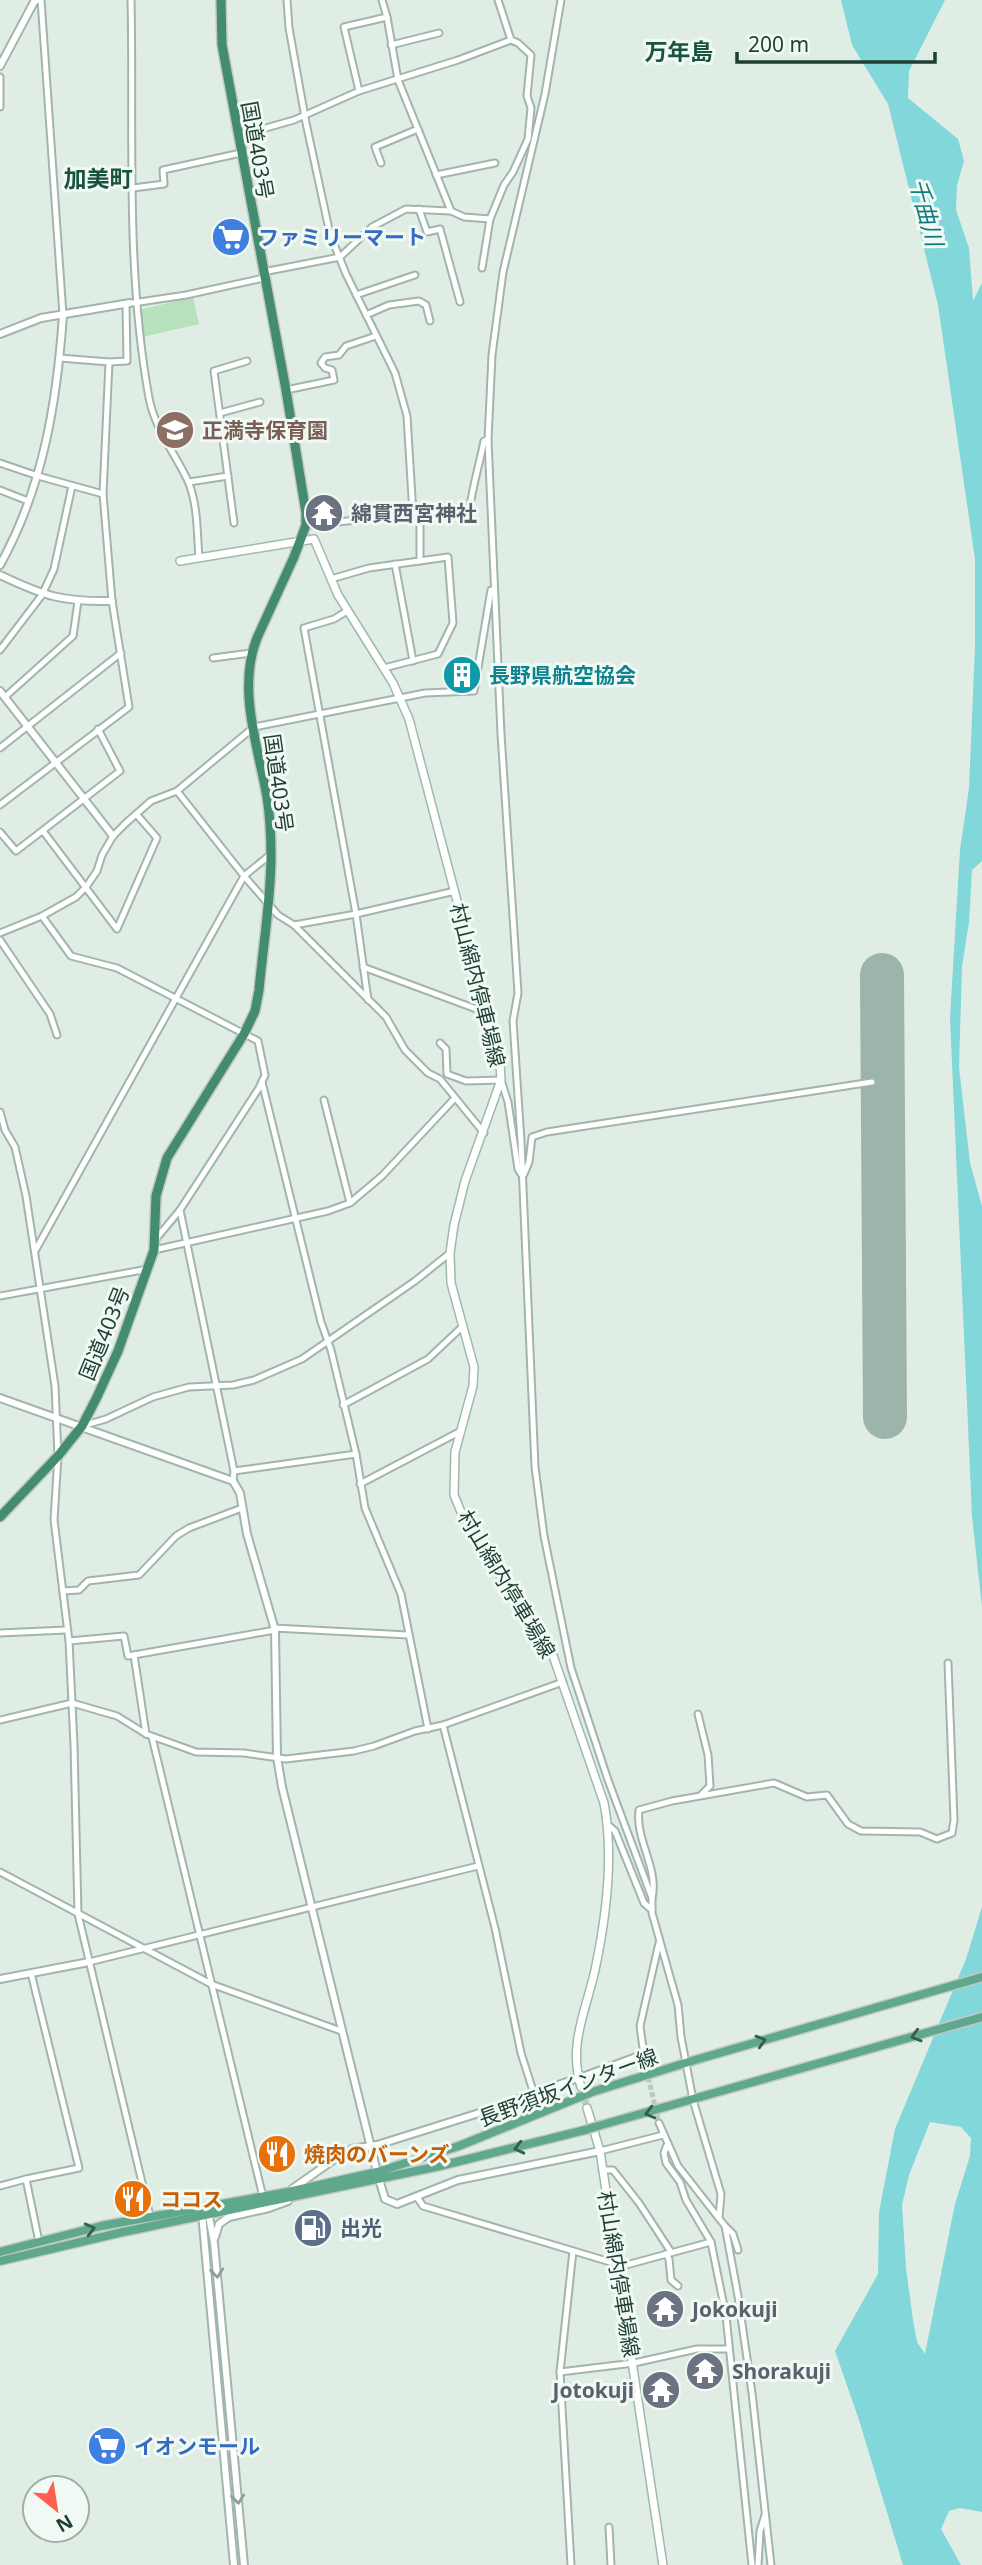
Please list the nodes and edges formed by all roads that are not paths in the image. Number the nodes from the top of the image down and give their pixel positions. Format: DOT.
graph roads {
  1 [pos="39,0"];
  2 [pos="131,0"];
  3 [pos="221,0"];
  4 [pos="287,0"];
  5 [pos="382,0"];
  6 [pos="498,0"];
  7 [pos="561,0"];
  8 [pos="387,17"];
  9 [pos="439,33"];
  10 [pos="511,40"];
  11 [pos="391,45"];
  12 [pos="0,66"];
  13 [pos="0,77"];
  14 [pos="398,80"];
  15 [pos="359,91"];
  16 [pos="0,107"];
  17 [pos="305,115"];
  18 [pos="418,129"];
  19 [pos="238,136"];
  20 [pos="531,139"];
  21 [pos="241,153"];
  22 [pos="382,163"];
  23 [pos="495,163"];
  24 [pos="436,175"];
  25 [pos="133,188"];
  26 [pos="419,209"];
  27 [pos="451,211"];
  28 [pos="490,219"];
  29 [pos="340,257"];
  30 [pos="482,268"];
  31 [pos="264,275"];
  32 [pos="415,275"];
  33 [pos="356,295"];
  34 [pos="460,302"];
  35 [pos="130,303"];
  36 [pos="63,315"];
  37 [pos="366,315"];
  38 [pos="430,321"];
  39 [pos="0,334"];
  40 [pos="376,336"];
  41 [pos="60,358"];
  42 [pos="247,361"];
  43 [pos="109,362"];
  44 [pos="286,390"];
  45 [pos="260,402"];
  46 [pos="220,413"];
  47 [pos="488,440"];
  48 [pos="0,463"];
  49 [pos="228,476"];
  50 [pos="38,477"];
  51 [pos="189,482"];
  52 [pos="72,486"];
  53 [pos="0,490"];
  54 [pos="103,494"];
  55 [pos="29,501"];
  56 [pos="306,513"];
  57 [pos="413,514"];
  58 [pos="420,514"];
  59 [pos="234,523"];
  60 [pos="310,525"];
  61 [pos="314,539"];
  62 [pos="301,541"];
  63 [pos="199,558"];
  64 [pos="180,561"];
  65 [pos="420,561"];
  66 [pos="395,564"];
  67 [pos="0,565"];
  68 [pos="0,575"];
  69 [pos="493,577"];
  70 [pos="331,579"];
  71 [pos="42,595"];
  72 [pos="78,601"];
  73 [pos="112,601"];
  74 [pos="347,611"];
  75 [pos="0,650"];
  76 [pos="121,653"];
  77 [pos="251,653"];
  78 [pos="213,658"];
  79 [pos="413,661"];
  80 [pos="384,668"];
  81 [pos="2,694"];
  82 [pos="401,698"];
  83 [pos="319,714"];
  84 [pos="27,726"];
  85 [pos="254,727"];
  86 [pos="98,730"];
  87 [pos="0,748"];
  88 [pos="56,761"];
  89 [pos="177,791"];
  90 [pos="84,798"];
  91 [pos="0,805"];
  92 [pos="137,815"];
  93 [pos="43,831"];
  94 [pos="0,832"];
  95 [pos="113,836"];
  96 [pos="271,854"];
  97 [pos="244,876"];
  98 [pos="86,887"];
  99 [pos="455,891"];
  100 [pos="268,901"];
  101 [pos="356,914"];
  102 [pos="42,916"];
  103 [pos="294,925"];
  104 [pos="0,933"];
  105 [pos="0,940"];
  106 [pos="363,967"];
  107 [pos="175,998"];
  108 [pos="368,1000"];
  109 [pos="487,1013"];
  110 [pos="244,1034"];
  111 [pos="57,1035"];
  112 [pos="440,1043"];
  113 [pos="501,1080"];
  114 [pos="262,1082"];
  115 [pos="872,1082"];
  116 [pos="454,1098"];
  117 [pos="324,1100"];
  118 [pos="0,1112"];
  119 [pos="484,1133"];
  120 [pos="523,1177"];
  121 [pos="350,1203"];
  122 [pos="180,1210"];
  123 [pos="295,1218"];
  124 [pos="186,1243"];
  125 [pos="154,1245"];
  126 [pos="35,1251"];
  127 [pos="450,1253"];
  128 [pos="148,1269"];
  129 [pos="40,1287"];
  130 [pos="0,1296"];
  131 [pos="463,1326"];
  132 [pos="327,1340"];
  133 [pos="218,1386"];
  134 [pos="0,1398"];
  135 [pos="343,1405"];
  136 [pos="56,1418"];
  137 [pos="82,1426"];
  138 [pos="459,1432"];
  139 [pos="356,1454"];
  140 [pos="58,1456"];
  141 [pos="234,1471"];
  142 [pos="233,1481"];
  143 [pos="360,1484"];
  144 [pos="242,1508"];
  145 [pos="0,1517"];
  146 [pos="63,1591"];
  147 [pos="274,1629"];
  148 [pos="66,1630"];
  149 [pos="0,1633"];
  150 [pos="408,1634"];
  151 [pos="69,1641"];
  152 [pos="134,1655"];
  153 [pos="948,1663"];
  154 [pos="563,1682"];
  155 [pos="72,1703"];
  156 [pos="698,1714"];
  157 [pos="0,1720"];
  158 [pos="443,1725"];
  159 [pos="428,1729"];
  160 [pos="149,1736"];
  161 [pos="278,1760"];
  162 [pos="695,1798"];
  163 [pos="608,1825"];
  164 [pos="478,1866"];
  165 [pos="0,1872"];
  166 [pos="652,1898"];
  167 [pos="312,1907"];
  168 [pos="652,1910"];
  169 [pos="78,1914"];
  170 [pos="199,1934"];
  171 [pos="659,1940"];
  172 [pos="143,1949"];
  173 [pos="89,1962"];
  174 [pos="31,1973"];
  175 [pos="982,1977"];
  176 [pos="0,1979"];
  177 [pos="211,1984"];
  178 [pos="982,2017"];
  179 [pos="341,2031"];
  180 [pos="643,2054"];
  181 [pos="645,2063"];
  182 [pos="686,2063"];
  183 [pos="578,2078"];
  184 [pos="581,2087"];
  185 [pos="534,2094"];
  186 [pos="697,2099"];
  187 [pos="587,2108"];
  188 [pos="659,2123"];
  189 [pos="663,2135"];
  190 [pos="370,2144"];
  191 [pos="667,2145"];
  192 [pos="600,2151"];
  193 [pos="602,2170"];
  194 [pos="378,2176"];
  195 [pos="26,2179"];
  196 [pos="0,2186"];
  197 [pos="288,2192"];
  198 [pos="263,2197"];
  199 [pos="296,2197"];
  200 [pos="417,2197"];
  201 [pos="205,2206"];
  202 [pos="150,2216"];
  203 [pos="205,2216"];
  204 [pos="719,2218"];
  205 [pos="725,2226"];
  206 [pos="39,2242"];
  207 [pos="711,2242"];
  208 [pos="214,2243"];
  209 [pos="738,2250"];
  210 [pos="573,2251"];
  211 [pos="0,2252"];
  212 [pos="669,2253"];
  213 [pos="0,2261"];
  214 [pos="619,2266"];
  215 [pos="678,2286"];
  216 [pos="729,2349"];
  217 [pos="634,2363"];
  218 [pos="560,2372"];
  219 [pos="766,2512"];
  220 [pos="609,2527"];
  221 [pos="234,2565"];
  222 [pos="244,2565"];
  223 [pos="571,2565"];
  224 [pos="611,2565"];
  225 [pos="663,2565"];
  226 [pos="752,2565"];
  227 [pos="758,2565"];
  228 [pos="771,2565"];
  1 -- 12 [label="street"];
  1 -- 36 [label="street"];
  2 -- 25 [label="street"];
  3 -- 19 [label="highway, 国道403号"];
  4 -- 17 [label="street"];
  5 -- 8 [label="street"];
  6 -- 10 [label="street"];
  7 -- 20 [label="street"];
  8 -- 11 [label="street"];
  8 -- 15 [label="street"];
  9 -- 11 [label="street"];
  10 -- 14 [label="street"];
  10 -- 20 [label="street"];
  11 -- 14 [label="street"];
  13 -- 16 [label="street"];
  14 -- 15 [label="street"];
  14 -- 18 [label="street"];
  15 -- 17 [label="street"];
  17 -- 19 [label="street"];
  17 -- 29 [label="street"];
  18 -- 22 [label="street"];
  18 -- 24 [label="street"];
  19 -- 21 [label="highway, 国道403号"];
  20 -- 28 [label="street"];
  20 -- 47 [label="street"];
  21 -- 25 [label="street"];
  21 -- 31 [label="highway, 国道403号"];
  23 -- 24 [label="street"];
  24 -- 27 [label="street"];
  25 -- 35 [label="street"];
  26 -- 27 [label="street"];
  26 -- 29 [label="street"];
  26 -- 34 [label="street"];
  27 -- 28 [label="street"];
  28 -- 30 [label="street"];
  29 -- 31 [label="street"];
  29 -- 33 [label="street"];
  31 -- 35 [label="street"];
  31 -- 44 [label="highway, 国道403号"];
  32 -- 33 [label="street"];
  33 -- 37 [label="street"];
  35 -- 36 [label="street"];
  35 -- 43 [label="street"];
  35 -- 51 [label="street"];
  36 -- 39 [label="street"];
  36 -- 41 [label="street"];
  37 -- 38 [label="street"];
  37 -- 40 [label="street"];
  40 -- 44 [label="street"];
  40 -- 57 [label="street"];
  41 -- 43 [label="street"];
  41 -- 50 [label="street"];
  42 -- 46 [label="street"];
  43 -- 54 [label="street"];
  44 -- 56 [label="highway, 国道403号"];
  45 -- 46 [label="street"];
  46 -- 49 [label="street"];
  47 -- 58 [label="street"];
  47 -- 69 [label="street"];
  48 -- 50 [label="street"];
  49 -- 51 [label="street"];
  49 -- 59 [label="street"];
  50 -- 52 [label="street"];
  50 -- 55 [label="street"];
  51 -- 63 [label="street"];
  52 -- 54 [label="street"];
  52 -- 71 [label="street"];
  53 -- 55 [label="street"];
  54 -- 73 [label="street"];
  55 -- 67 [label="street"];
  56 -- 60 [label="street"];
  56 -- 62 [label="highway, 国道403号"];
  57 -- 58 [label="street"];
  57 -- 60 [label="street"];
  58 -- 65 [label="street"];
  60 -- 61 [label="street"];
  61 -- 62 [label="main road"];
  61 -- 70 [label="main road, 村山綿内停車場線"];
  62 -- 63 [label="main road"];
  62 -- 77 [label="highway, 国道403号"];
  63 -- 64 [label="main road"];
  65 -- 66 [label="street"];
  65 -- 79 [label="street"];
  66 -- 70 [label="street"];
  66 -- 79 [label="street"];
  68 -- 71 [label="street"];
  69 -- 82 [label="street"];
  69 -- 120 [label="street"];
  70 -- 74 [label="main road, 村山綿内停車場線"];
  71 -- 72 [label="street"];
  71 -- 75 [label="street"];
  72 -- 73 [label="street"];
  72 -- 81 [label="street"];
  73 -- 76 [label="street"];
  74 -- 80 [label="main road, 村山綿内停車場線"];
  74 -- 83 [label="street"];
  76 -- 84 [label="street"];
  76 -- 86 [label="street"];
  77 -- 78 [label="street"];
  77 -- 85 [label="highway, 国道403号"];
  79 -- 80 [label="street"];
  80 -- 82 [label="main road, 村山綿内停車場線"];
  81 -- 84 [label="street"];
  82 -- 83 [label="street"];
  82 -- 99 [label="main road, 村山綿内停車場線"];
  83 -- 85 [label="street"];
  83 -- 101 [label="street"];
  84 -- 87 [label="street"];
  84 -- 88 [label="street"];
  85 -- 89 [label="street"];
  85 -- 96 [label="highway, 国道403号"];
  86 -- 88 [label="street"];
  86 -- 90 [label="street"];
  88 -- 90 [label="street"];
  88 -- 91 [label="street"];
  89 -- 92 [label="street"];
  89 -- 97 [label="street"];
  90 -- 93 [label="street"];
  90 -- 95 [label="street"];
  92 -- 95 [label="street"];
  92 -- 98 [label="street"];
  93 -- 94 [label="street"];
  93 -- 98 [label="street"];
  95 -- 98 [label="street"];
  96 -- 97 [label="street"];
  96 -- 100 [label="highway, 国道403号"];
  97 -- 100 [label="street"];
  97 -- 107 [label="street"];
  98 -- 102 [label="street"];
  99 -- 101 [label="street"];
  99 -- 109 [label="main road, 村山綿内停車場線"];
  100 -- 103 [label="street"];
  100 -- 110 [label="highway, 国道403号"];
  101 -- 103 [label="street"];
  101 -- 106 [label="street"];
  102 -- 104 [label="street"];
  102 -- 107 [label="street"];
  103 -- 108 [label="street"];
  105 -- 111 [label="street"];
  106 -- 108 [label="street"];
  106 -- 109 [label="street"];
  107 -- 110 [label="street"];
  107 -- 126 [label="street"];
  108 -- 116 [label="street"];
  109 -- 113 [label="main road, 村山綿内停車場線"];
  110 -- 114 [label="street"];
  110 -- 125 [label="highway, 国道403号"];
  112 -- 113 [label="street"];
  113 -- 119 [label="main road, 村山綿内停車場線"];
  113 -- 120 [label="street"];
  114 -- 122 [label="street"];
  114 -- 123 [label="street"];
  115 -- 120 [label="street"];
  116 -- 119 [label="street"];
  116 -- 121 [label="street"];
  117 -- 121 [label="street"];
  118 -- 126 [label="street"];
  119 -- 127 [label="main road, 村山綿内停車場線"];
  120 -- 166 [label="street"];
  121 -- 123 [label="street"];
  122 -- 124 [label="street"];
  122 -- 125 [label="street"];
  123 -- 124 [label="street"];
  123 -- 132 [label="street"];
  124 -- 125 [label="street"];
  124 -- 133 [label="street"];
  125 -- 128 [label="highway, 国道403号"];
  126 -- 129 [label="street"];
  127 -- 131 [label="main road, 村山綿内停車場線"];
  127 -- 132 [label="street"];
  128 -- 129 [label="street"];
  128 -- 137 [label="highway, 国道403号"];
  129 -- 130 [label="street"];
  129 -- 136 [label="street"];
  131 -- 135 [label="street"];
  131 -- 138 [label="main road, 村山綿内停車場線"];
  132 -- 133 [label="street"];
  132 -- 135 [label="street"];
  133 -- 137 [label="street"];
  133 -- 141 [label="street"];
  134 -- 136 [label="street"];
  135 -- 139 [label="street"];
  136 -- 137 [label="street"];
  136 -- 140 [label="street"];
  137 -- 140 [label="highway, 国道403号"];
  137 -- 142 [label="street"];
  138 -- 143 [label="street"];
  138 -- 154 [label="main road, 村山綿内停車場線"];
  139 -- 141 [label="street"];
  139 -- 143 [label="street"];
  140 -- 145 [label="highway, 国道403号"];
  140 -- 146 [label="street"];
  141 -- 142 [label="street"];
  142 -- 144 [label="street"];
  143 -- 150 [label="street"];
  144 -- 146 [label="street"];
  144 -- 147 [label="street"];
  146 -- 148 [label="street"];
  147 -- 150 [label="street"];
  147 -- 152 [label="street"];
  147 -- 161 [label="street"];
  148 -- 149 [label="street"];
  148 -- 151 [label="street"];
  150 -- 159 [label="street"];
  151 -- 152 [label="street"];
  151 -- 155 [label="street"];
  152 -- 160 [label="street"];
  153 -- 162 [label="street"];
  154 -- 158 [label="street"];
  154 -- 163 [label="main road, 村山綿内停車場線"];
  155 -- 157 [label="street"];
  155 -- 160 [label="street"];
  155 -- 169 [label="street"];
  156 -- 162 [label="street"];
  158 -- 159 [label="street"];
  158 -- 164 [label="street"];
  159 -- 161 [label="street"];
  160 -- 161 [label="street"];
  160 -- 170 [label="street"];
  161 -- 167 [label="street"];
  162 -- 166 [label="street"];
  163 -- 168 [label="street"];
  163 -- 183 [label="main road, 村山綿内停車場線"];
  164 -- 167 [label="street"];
  164 -- 185 [label="street"];
  165 -- 169 [label="street"];
  166 -- 168 [label="street"];
  167 -- 170 [label="street"];
  167 -- 179 [label="street"];
  168 -- 171 [label="street"];
  169 -- 172 [label="street"];
  169 -- 173 [label="street"];
  170 -- 172 [label="street"];
  170 -- 177 [label="street"];
  171 -- 180 [label="street"];
  171 -- 182 [label="street"];
  172 -- 173 [label="street"];
  172 -- 177 [label="street"];
  173 -- 174 [label="street"];
  173 -- 202 [label="street"];
  174 -- 176 [label="street"];
  174 -- 195 [label="street"];
  182 -- 175 [label="main road, 長野須坂インター線, one-way"];
  177 -- 179 [label="street"];
  177 -- 198 [label="street"];
  178 -- 186 [label="main road, 長野須坂インター線, one-way"];
  179 -- 190 [label="street"];
  180 -- 181 [label="street"];
  180 -- 183 [label="street"];
  182 -- 186 [label="street"];
  182 -- 194 [label="main road, 長野須坂インター線"];
  183 -- 184 [label="main road, 村山綿内停車場線"];
  183 -- 185 [label="street"];
  185 -- 190 [label="street"];
  186 -- 194 [label="main road, 長野須坂インター線, one-way, bridge"];
  186 -- 204 [label="street"];
  187 -- 192 [label="main road, 村山綿内停車場線"];
  188 -- 189 [label="street"];
  189 -- 191 [label="street"];
  189 -- 192 [label="street"];
  190 -- 194 [label="street"];
  190 -- 197 [label="street"];
  191 -- 204 [label="street"];
  191 -- 207 [label="street"];
  192 -- 193 [label="main road, 村山綿内停車場線"];
  192 -- 200 [label="street"];
  193 -- 212 [label="street"];
  193 -- 214 [label="main road, 村山綿内停車場線"];
  194 -- 197 [label="main road, 長野須坂インター線"];
  194 -- 199 [label="main road, 長野須坂インター線"];
  194 -- 200 [label="street"];
  195 -- 196 [label="street"];
  195 -- 206 [label="street"];
  197 -- 198 [label="main road, 長野須坂インター線"];
  198 -- 201 [label="main road, 長野須坂インター線"];
  199 -- 203 [label="main road, 長野須坂インター線"];
  199 -- 208 [label="street"];
  200 -- 210 [label="street"];
  201 -- 202 [label="main road, 長野須坂インター線"];
  201 -- 203 [label="street"];
  206 -- 202 [label="main road, 長野須坂インター線, one-way"];
  203 -- 208 [label="street"];
  203 -- 213 [label="main road, 長野須坂インター線"];
  203 -- 221 [label="street"];
  204 -- 205 [label="street"];
  205 -- 209 [label="street"];
  205 -- 219 [label="street"];
  206 -- 211 [label="main road, 長野須坂インター線"];
  207 -- 212 [label="street"];
  207 -- 216 [label="street"];
  208 -- 222 [label="street, one-way"];
  210 -- 214 [label="street"];
  210 -- 218 [label="street"];
  212 -- 214 [label="street"];
  212 -- 215 [label="street"];
  214 -- 217 [label="main road, 村山綿内停車場線"];
  216 -- 217 [label="street"];
  216 -- 226 [label="street"];
  217 -- 218 [label="street"];
  217 -- 225 [label="main road, 村山綿内停車場線"];
  218 -- 223 [label="street"];
  219 -- 227 [label="street"];
  219 -- 228 [label="street"];
  220 -- 224 [label="street"];
}
